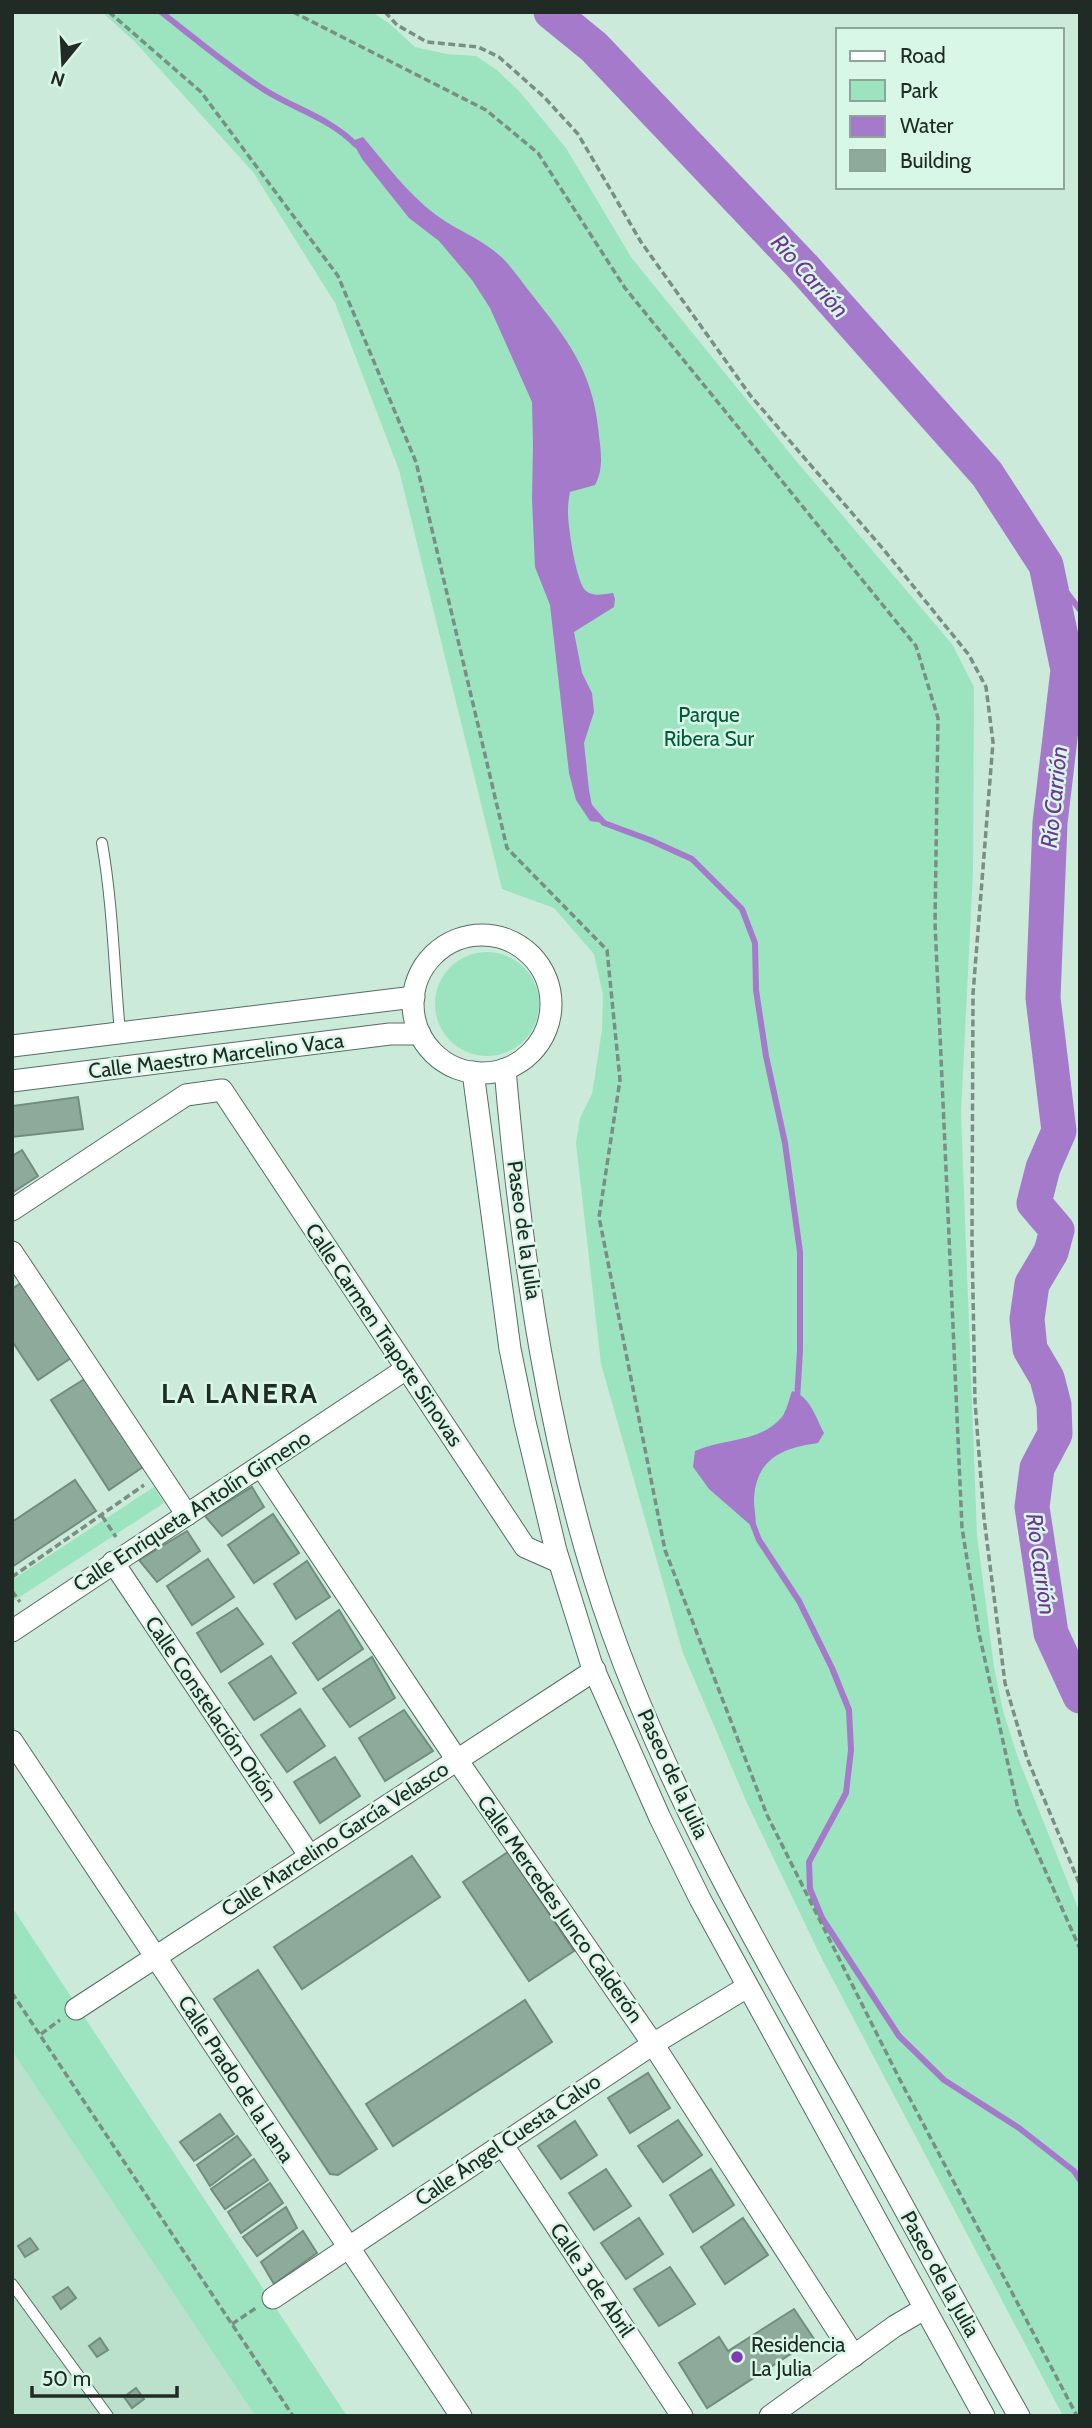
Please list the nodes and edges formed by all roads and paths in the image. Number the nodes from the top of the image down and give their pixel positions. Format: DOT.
graph roads {
  1 [pos="110,12"];
  2 [pos="293,12"];
  3 [pos="385,12"];
  4 [pos="102,843"];
  5 [pos="414,997"];
  6 [pos="120,1032"];
  7 [pos="420,1034"];
  8 [pos="12,1046"];
  9 [pos="505,1069"];
  10 [pos="473,1072"];
  11 [pos="12,1082"];
  12 [pos="12,1210"];
  13 [pos="12,1252"];
  14 [pos="406,1370"];
  15 [pos="261,1466"];
  16 [pos="160,1474"];
  17 [pos="187,1515"];
  18 [pos="102,1516"];
  19 [pos="117,1537"];
  20 [pos="113,1562"];
  21 [pos="559,1562"];
  22 [pos="12,1577"];
  23 [pos="12,1591"];
  24 [pos="19,1602"];
  25 [pos="12,1631"];
  26 [pos="595,1670"];
  27 [pos="12,1741"];
  28 [pos="457,1760"];
  29 [pos="309,1855"];
  30 [pos="1080,1885"];
  31 [pos="1080,1949"];
  32 [pos="155,1956"];
  33 [pos="747,1987"];
  34 [pos="12,1993"];
  35 [pos="76,2009"];
  36 [pos="40,2034"];
  37 [pos="653,2044"];
  38 [pos="502,2144"];
  39 [pos="348,2246"];
  40 [pos="12,2284"];
  41 [pos="273,2298"];
  42 [pos="924,2309"];
  43 [pos="232,2324"];
  44 [pos="853,2356"];
  45 [pos="803,2405"];
  46 [pos="108,2416"];
  47 [pos="293,2416"];
  48 [pos="461,2416"];
  49 [pos="682,2416"];
  50 [pos="770,2416"];
  51 [pos="984,2416"];
  52 [pos="1019,2416"];
  53 [pos="1077,2416"];
  1 -- 53 [label="path"];
  2 -- 31 [label="path"];
  3 -- 30 [label="path"];
  4 -- 6 [label="lane"];
  5 -- 6 [label="street, Calle Maestro Marcelino Vaca"];
  5 -- 7 [label="street"];
  5 -- 9 [label="street"];
  6 -- 8 [label="street, Calle Maestro Marcelino Vaca"];
  7 -- 10 [label="street"];
  7 -- 11 [label="street, Calle Maestro Marcelino Vaca"];
  9 -- 10 [label="street"];
  9 -- 52 [label="street, Paseo de la Julia"];
  10 -- 21 [label="street, Paseo de la Julia"];
  12 -- 14 [label="street, Calle Carmen Trapote Sinovas"];
  13 -- 16 [label="street"];
  14 -- 15 [label="street, Calle Enriqueta Antolín Gimeno"];
  14 -- 21 [label="street, Calle Carmen Trapote Sinovas"];
  15 -- 17 [label="street, Calle Enriqueta Antolín Gimeno"];
  15 -- 28 [label="street, Calle Mercedes Junco Calderón"];
  16 -- 17 [label="street"];
  16 -- 18 [label="path"];
  17 -- 20 [label="street, Calle Enriqueta Antolín Gimeno"];
  18 -- 19 [label="path"];
  18 -- 22 [label="path"];
  20 -- 25 [label="street, Calle Enriqueta Antolín Gimeno"];
  20 -- 29 [label="street, Calle Constelación Orión"];
  21 -- 26 [label="street, Paseo de la Julia"];
  23 -- 24 [label="path"];
  26 -- 28 [label="street, Calle Marcelino García Velasco"];
  26 -- 33 [label="street, Paseo de la Julia"];
  27 -- 32 [label="street, Calle Prado de la Lana"];
  28 -- 29 [label="street, Calle Marcelino García Velasco"];
  28 -- 37 [label="street, Calle Mercedes Junco Calderón"];
  29 -- 32 [label="street, Calle Marcelino García Velasco"];
  32 -- 35 [label="street, Calle Marcelino García Velasco"];
  32 -- 39 [label="street, Calle Prado de la Lana"];
  33 -- 37 [label="street, Calle Ángel Cuesta Calvo"];
  33 -- 42 [label="street, Paseo de la Julia"];
  34 -- 36 [label="path"];
  35 -- 36 [label="path"];
  36 -- 43 [label="path"];
  37 -- 38 [label="street, Calle Ángel Cuesta Calvo"];
  37 -- 44 [label="street, Calle Mercedes Junco Calderón"];
  38 -- 39 [label="street, Calle Ángel Cuesta Calvo"];
  38 -- 49 [label="street, Calle 3 de Abril"];
  39 -- 41 [label="street, Calle Ángel Cuesta Calvo"];
  39 -- 48 [label="street, Calle Prado de la Lana"];
  40 -- 46 [label="lane"];
  41 -- 43 [label="path"];
  42 -- 44 [label="street"];
  42 -- 51 [label="street, Paseo de la Julia"];
  43 -- 47 [label="path"];
  44 -- 45 [label="street"];
  45 -- 50 [label="street"];
}
